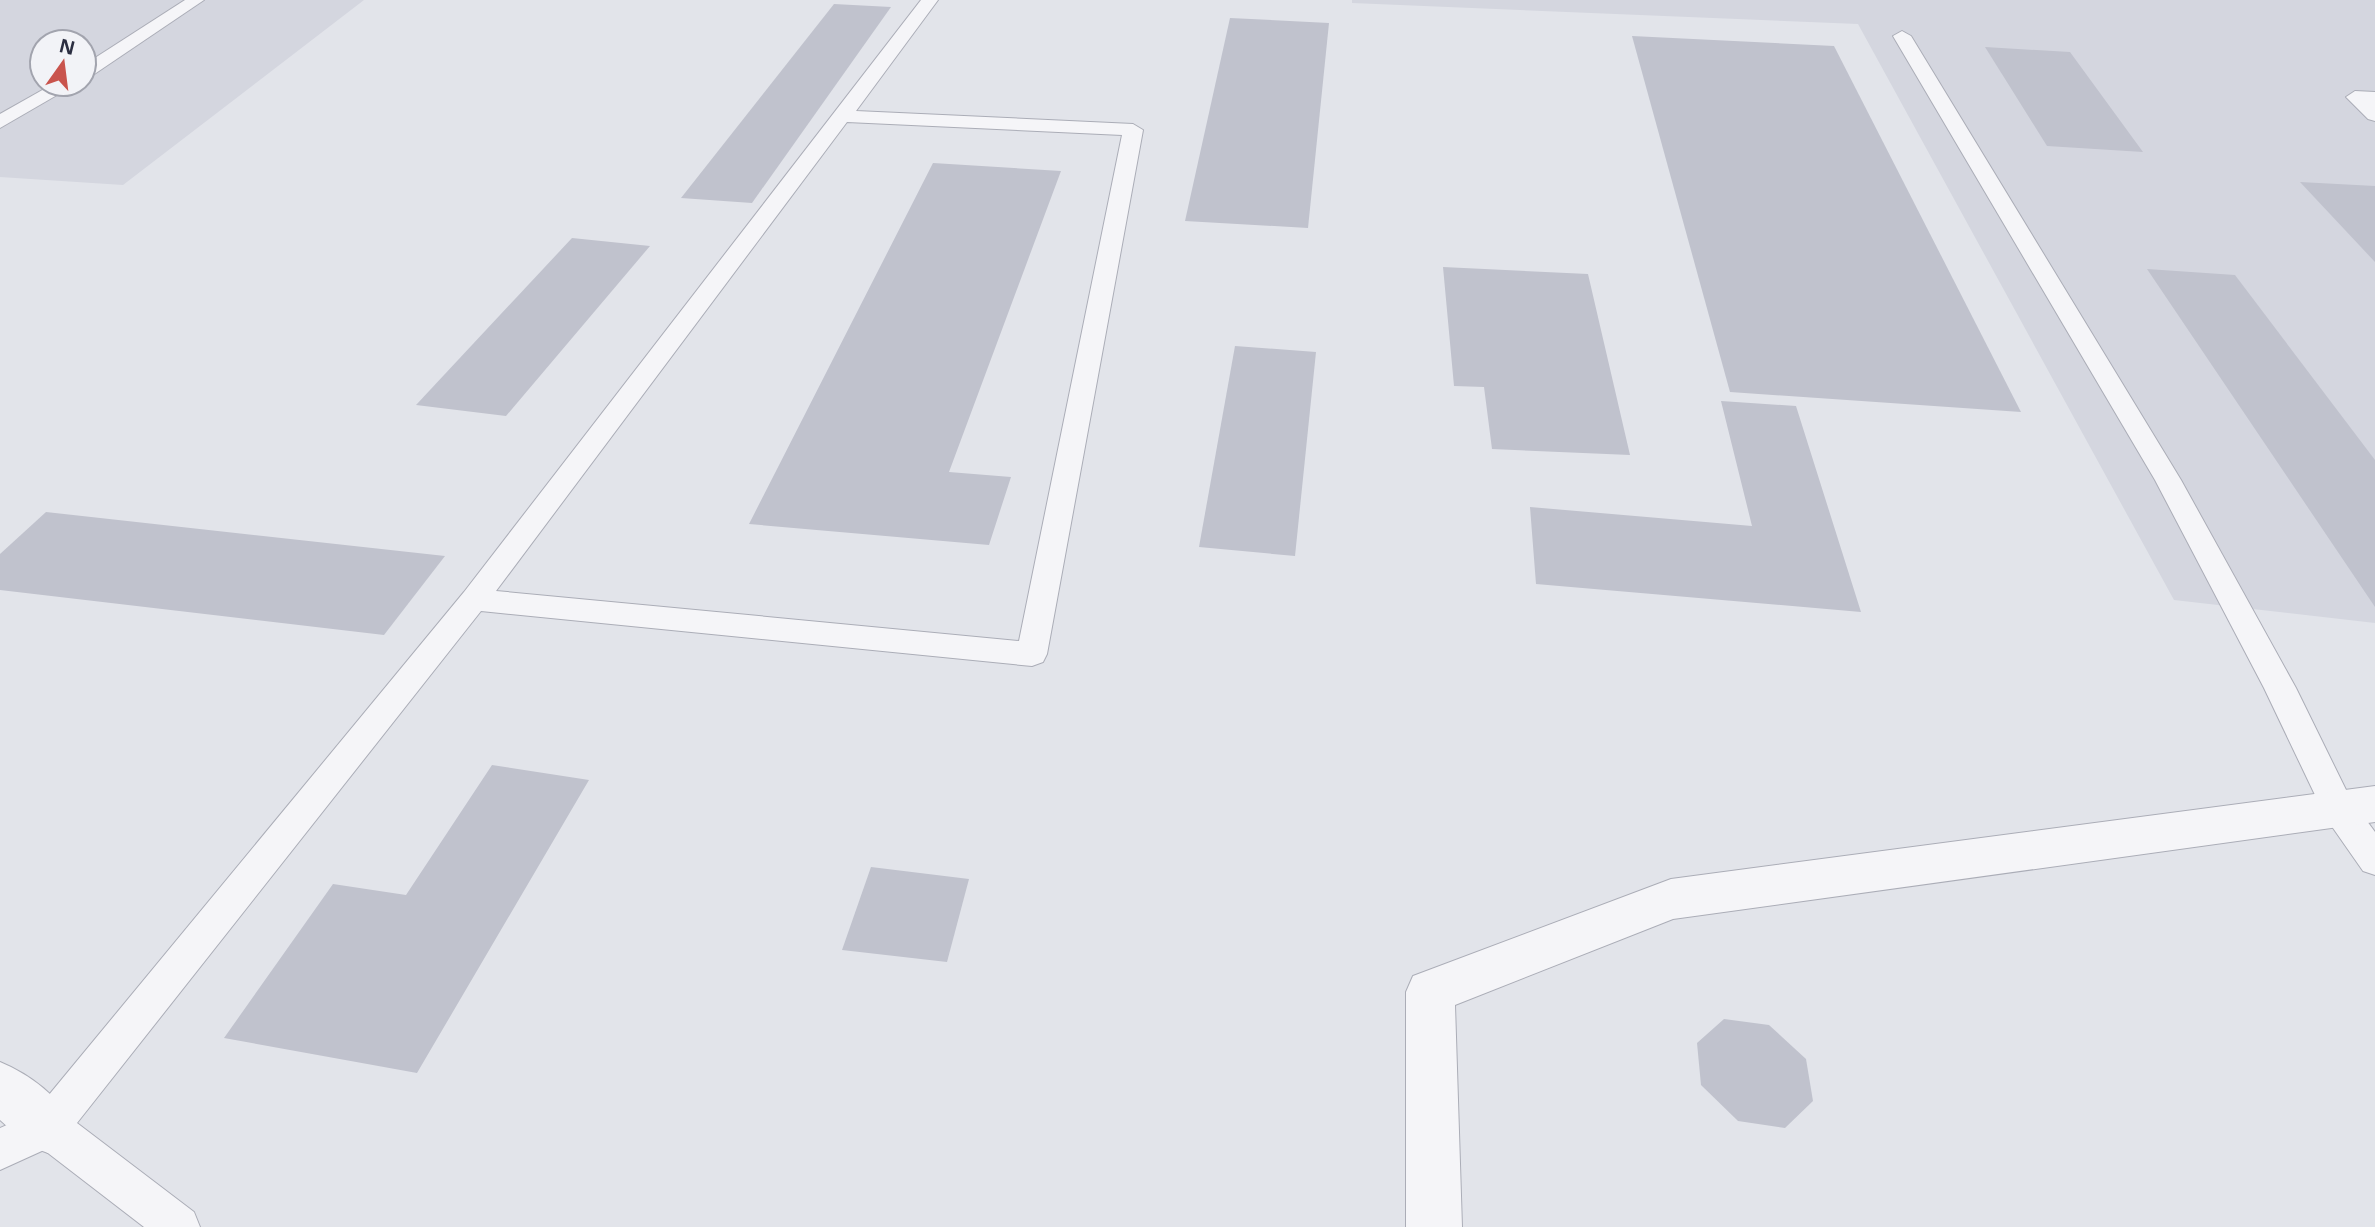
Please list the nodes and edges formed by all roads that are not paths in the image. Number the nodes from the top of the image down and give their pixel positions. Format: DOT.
graph roads {
  1 [pos="196,0"];
  2 [pos="930,0"];
  3 [pos="1902,36"];
  4 [pos="98,64"];
  5 [pos="46,98"];
  6 [pos="2375,98"];
  7 [pos="2375,115"];
  8 [pos="842,116"];
  9 [pos="0,122"];
  10 [pos="474,600"];
  11 [pos="2356,806"];
  12 [pos="2375,860"];
  13 [pos="0,1087"];
  14 [pos="48,1127"];
  15 [pos="0,1149"];
  16 [pos="179,1227"];
  17 [pos="1434,1227"];
  1 -- 4 [label="lane"];
  2 -- 8 [label="lane"];
  3 -- 11 [label="lane"];
  5 -- 9 [label="lane"];
  6 -- 7 [label="lane"];
  8 -- 10 [label="lane"];
  8 -- 10 [label="lane"];
  10 -- 14 [label="lane"];
  11 -- 12 [label="lane"];
  11 -- 17 [label="street"];
  13 -- 14 [label="street"];
  14 -- 15 [label="lane"];
  14 -- 16 [label="lane"];
}
